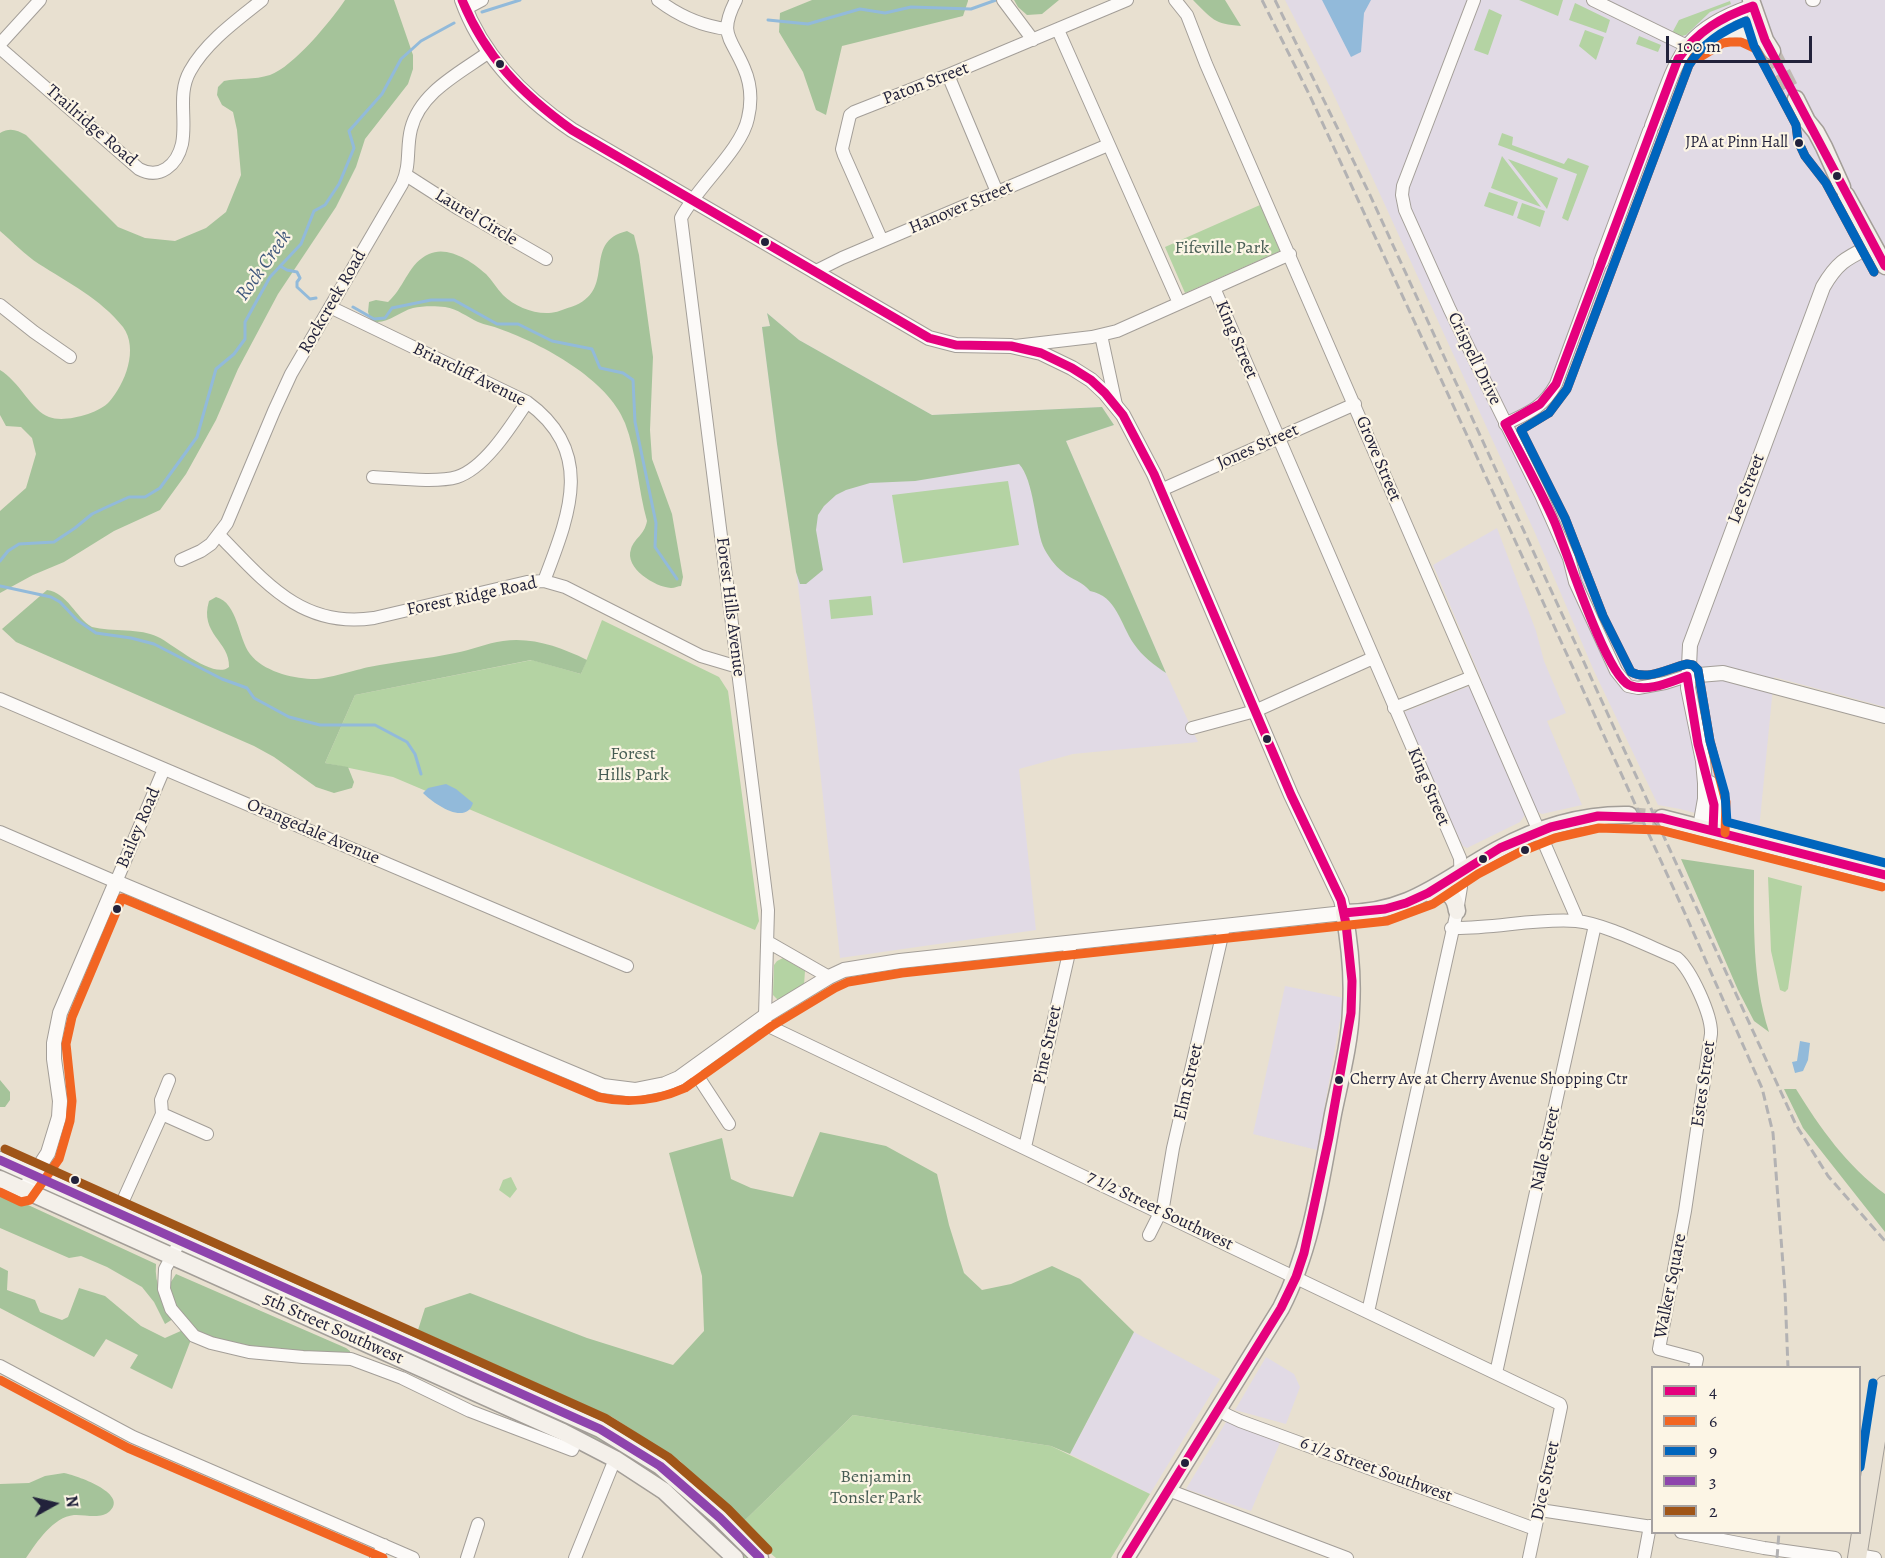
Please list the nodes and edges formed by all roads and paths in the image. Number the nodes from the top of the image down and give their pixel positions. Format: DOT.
graph roads {
  1 [pos="40,0"];
  2 [pos="262,0"];
  3 [pos="482,0"];
  4 [pos="658,0"];
  5 [pos="736,0"];
  6 [pos="1127,0"];
  7 [pos="1175,0"];
  8 [pos="1474,0"];
  9 [pos="1593,0"];
  10 [pos="1004,2"];
  11 [pos="1752,3"];
  12 [pos="463,4"];
  13 [pos="727,29"];
  14 [pos="1058,30"];
  15 [pos="1033,40"];
  16 [pos="0,46"];
  17 [pos="1687,46"];
  18 [pos="489,52"];
  19 [pos="948,75"];
  20 [pos="1796,99"];
  21 [pos="1108,145"];
  22 [pos="406,175"];
  23 [pos="997,192"];
  24 [pos="691,200"];
  25 [pos="882,241"];
  26 [pos="1873,245"];
  27 [pos="1290,254"];
  28 [pos="546,259"];
  29 [pos="1601,262"];
  30 [pos="1885,266"];
  31 [pos="814,272"];
  32 [pos="1214,288"];
  33 [pos="1179,303"];
  34 [pos="0,306"];
  35 [pos="330,307"];
  36 [pos="1101,335"];
  37 [pos="1011,346"];
  38 [pos="70,357"];
  39 [pos="527,402"];
  40 [pos="1355,404"];
  41 [pos="1116,405"];
  42 [pos="1504,424"];
  43 [pos="1278,438"];
  44 [pos="373,477"];
  45 [pos="1161,490"];
  46 [pos="219,535"];
  47 [pos="181,560"];
  48 [pos="544,581"];
  49 [pos="1373,658"];
  50 [pos="738,667"];
  51 [pos="1687,676"];
  52 [pos="1472,677"];
  53 [pos="0,699"];
  54 [pos="1394,708"];
  55 [pos="1255,711"];
  56 [pos="1885,716"];
  57 [pos="1192,728"];
  58 [pos="164,769"];
  59 [pos="1629,815"];
  60 [pos="1662,818"];
  61 [pos="1707,829"];
  62 [pos="1539,831"];
  63 [pos="0,832"];
  64 [pos="1461,871"];
  65 [pos="1885,875"];
  66 [pos="116,882"];
  67 [pos="1428,892"];
  68 [pos="1456,911"];
  69 [pos="1344,914"];
  70 [pos="1578,921"];
  71 [pos="1595,925"];
  72 [pos="1224,927"];
  73 [pos="1451,928"];
  74 [pos="768,942"];
  75 [pos="1071,944"];
  76 [pos="627,966"];
  77 [pos="828,977"];
  78 [pos="761,1018"];
  79 [pos="693,1069"];
  80 [pos="169,1080"];
  81 [pos="162,1114"];
  82 [pos="729,1124"];
  83 [pos="207,1134"];
  84 [pos="1025,1147"];
  85 [pos="0,1160"];
  86 [pos="34,1175"];
  87 [pos="0,1179"];
  88 [pos="24,1190"];
  89 [pos="1685,1211"];
  90 [pos="1160,1212"];
  91 [pos="117,1214"];
  92 [pos="1149,1234"];
  93 [pos="180,1241"];
  94 [pos="171,1256"];
  95 [pos="1296,1278"];
  96 [pos="1368,1312"];
  97 [pos="380,1330"];
  98 [pos="373,1347"];
  99 [pos="1695,1366"];
  100 [pos="2,1371"];
  101 [pos="1496,1373"];
  102 [pos="1885,1385"];
  103 [pos="496,1402"];
  104 [pos="1560,1404"];
  105 [pos="1218,1408"];
  106 [pos="1883,1414"];
  107 [pos="489,1418"];
  108 [pos="577,1439"];
  109 [pos="615,1459"];
  110 [pos="1168,1490"];
  111 [pos="1540,1510"];
  112 [pos="478,1524"];
  113 [pos="1651,1527"];
  114 [pos="1535,1529"];
  115 [pos="1687,1534"];
  116 [pos="384,1545"];
  117 [pos="1863,1557"];
  118 [pos="376,1558"];
  119 [pos="413,1558"];
  120 [pos="467,1558"];
  121 [pos="575,1558"];
  122 [pos="735,1558"];
  123 [pos="760,1558"];
  124 [pos="1126,1558"];
  125 [pos="1347,1558"];
  126 [pos="1529,1558"];
  127 [pos="1644,1558"];
  128 [pos="1835,1558"];
  1 -- 16 [label="street"];
  2 -- 16 [label="street, Trailridge Road"];
  3 -- 12 [label="street"];
  4 -- 13 [label="street"];
  5 -- 13 [label="street"];
  6 -- 14 [label="street, Paton Street"];
  7 -- 27 [label="street, Grove Street"];
  8 -- 42 [label="street, Crispell Drive"];
  9 -- 17 [label="street"];
  10 -- 15 [label="street"];
  11 -- 17 [label="street"];
  11 -- 17 [label="main road"];
  12 -- 18 [label="street"];
  13 -- 24 [label="street"];
  14 -- 15 [label="street, Paton Street"];
  14 -- 21 [label="street"];
  15 -- 19 [label="street, Paton Street"];
  17 -- 29 [label="street"];
  18 -- 22 [label="street, Rockcreek Road"];
  18 -- 24 [label="street"];
  19 -- 23 [label="street"];
  19 -- 25 [label="street, Paton Street"];
  20 -- 26 [label="main road"];
  21 -- 23 [label="street, Hanover Street"];
  21 -- 33 [label="street"];
  22 -- 28 [label="street, Laurel Circle"];
  22 -- 35 [label="street, Rockcreek Road"];
  23 -- 25 [label="street, Hanover Street"];
  24 -- 31 [label="street"];
  24 -- 50 [label="street, Forest Hills Avenue"];
  25 -- 31 [label="street, Hanover Street"];
  26 -- 30 [label="main road"];
  26 -- 51 [label="street, Lee Street"];
  27 -- 32 [label="street"];
  27 -- 40 [label="street, Grove Street"];
  29 -- 42 [label="street"];
  31 -- 37 [label="street"];
  32 -- 33 [label="street"];
  32 -- 43 [label="street, King Street"];
  33 -- 36 [label="street"];
  34 -- 38 [label="street"];
  35 -- 39 [label="street, Briarcliff Avenue"];
  35 -- 46 [label="street, Rockcreek Road"];
  36 -- 37 [label="street"];
  36 -- 41 [label="street"];
  37 -- 41 [label="street"];
  39 -- 44 [label="street"];
  39 -- 48 [label="street, Briarcliff Avenue"];
  40 -- 43 [label="street, Jones Street"];
  40 -- 52 [label="street, Grove Street"];
  41 -- 45 [label="street"];
  42 -- 51 [label="street, Crispell Drive"];
  43 -- 45 [label="street, Jones Street"];
  43 -- 49 [label="street, King Street"];
  45 -- 55 [label="street"];
  46 -- 47 [label="street, Rockcreek Road"];
  46 -- 48 [label="street, Forest Ridge Road"];
  48 -- 50 [label="street, Forest Ridge Road"];
  49 -- 54 [label="street, King Street"];
  49 -- 55 [label="street"];
  50 -- 74 [label="street, Forest Hills Avenue"];
  51 -- 56 [label="street"];
  51 -- 61 [label="street, Lee Street"];
  52 -- 54 [label="street"];
  52 -- 62 [label="street, Grove Street"];
  53 -- 58 [label="street, Orangedale Avenue"];
  54 -- 64 [label="street, King Street"];
  55 -- 57 [label="street"];
  55 -- 69 [label="street"];
  58 -- 66 [label="street, Bailey Road"];
  58 -- 76 [label="street, Orangedale Avenue"];
  59 -- 62 [label="main road"];
  60 -- 61 [label="main road"];
  61 -- 65 [label="main road"];
  62 -- 64 [label="main road"];
  62 -- 70 [label="street, Grove Street"];
  63 -- 66 [label="street"];
  64 -- 67 [label="main road"];
  64 -- 68 [label="street, King Street"];
  66 -- 79 [label="street"];
  66 -- 86 [label="street, Bailey Road"];
  67 -- 68 [label="main road"];
  67 -- 69 [label="main road"];
  68 -- 73 [label="street, King Street"];
  69 -- 72 [label="street"];
  69 -- 95 [label="main road"];
  70 -- 71 [label="street"];
  70 -- 73 [label="street"];
  71 -- 89 [label="street, Estes Street"];
  71 -- 101 [label="street, Nalle Street"];
  72 -- 75 [label="street"];
  72 -- 90 [label="street, Elm Street"];
  73 -- 96 [label="street, King Street"];
  74 -- 77 [label="street"];
  74 -- 78 [label="street, Forest Hills Avenue"];
  75 -- 77 [label="street"];
  75 -- 84 [label="street, Pine Street"];
  77 -- 78 [label="street"];
  78 -- 79 [label="street"];
  78 -- 84 [label="street, 7 1/2 Street Southwest"];
  79 -- 82 [label="street"];
  80 -- 81 [label="street"];
  81 -- 83 [label="street"];
  81 -- 91 [label="street"];
  84 -- 90 [label="street, 7 1/2 Street Southwest"];
  85 -- 86 [label="main road, 5th Street Southwest"];
  86 -- 88 [label="street, Bailey Road"];
  86 -- 91 [label="main road, 5th Street Southwest"];
  87 -- 88 [label="main road, 5th Street Southwest"];
  88 -- 94 [label="main road, 5th Street Southwest"];
  89 -- 99 [label="street, Walker Square"];
  90 -- 92 [label="street, Elm Street"];
  90 -- 95 [label="street, 7 1/2 Street Southwest"];
  91 -- 93 [label="main road, 5th Street Southwest"];
  93 -- 94 [label="street, 5th Street Southwest"];
  93 -- 97 [label="main road, 5th Street Southwest"];
  94 -- 98 [label="main road, 5th Street Southwest"];
  94 -- 107 [label="street, 5th Street Southwest"];
  95 -- 96 [label="street, 7 1/2 Street Southwest"];
  95 -- 105 [label="main road"];
  96 -- 101 [label="street, 7 1/2 Street Southwest"];
  97 -- 98 [label="street"];
  97 -- 123 [label="main road, 5th Street Southwest"];
  98 -- 103 [label="main road, 5th Street Southwest"];
  100 -- 116 [label="street"];
  101 -- 104 [label="street, 7 1/2 Street Southwest"];
  102 -- 106 [label="main road"];
  103 -- 107 [label="street"];
  103 -- 108 [label="main road, 5th Street Southwest"];
  104 -- 111 [label="street, Dice Street"];
  105 -- 110 [label="main road"];
  105 -- 114 [label="street, 6 1/2 Street Southwest"];
  106 -- 117 [label="main road"];
  107 -- 108 [label="street, 5th Street Southwest"];
  108 -- 109 [label="main road, 5th Street Southwest"];
  109 -- 121 [label="street"];
  109 -- 122 [label="main road, 5th Street Southwest"];
  110 -- 124 [label="main road"];
  110 -- 125 [label="street"];
  111 -- 113 [label="street"];
  111 -- 114 [label="street, Dice Street"];
  112 -- 120 [label="street"];
  113 -- 127 [label="street"];
  114 -- 126 [label="street, Dice Street"];
  115 -- 128 [label="street"];
  116 -- 118 [label="street"];
  116 -- 119 [label="street"];
}
